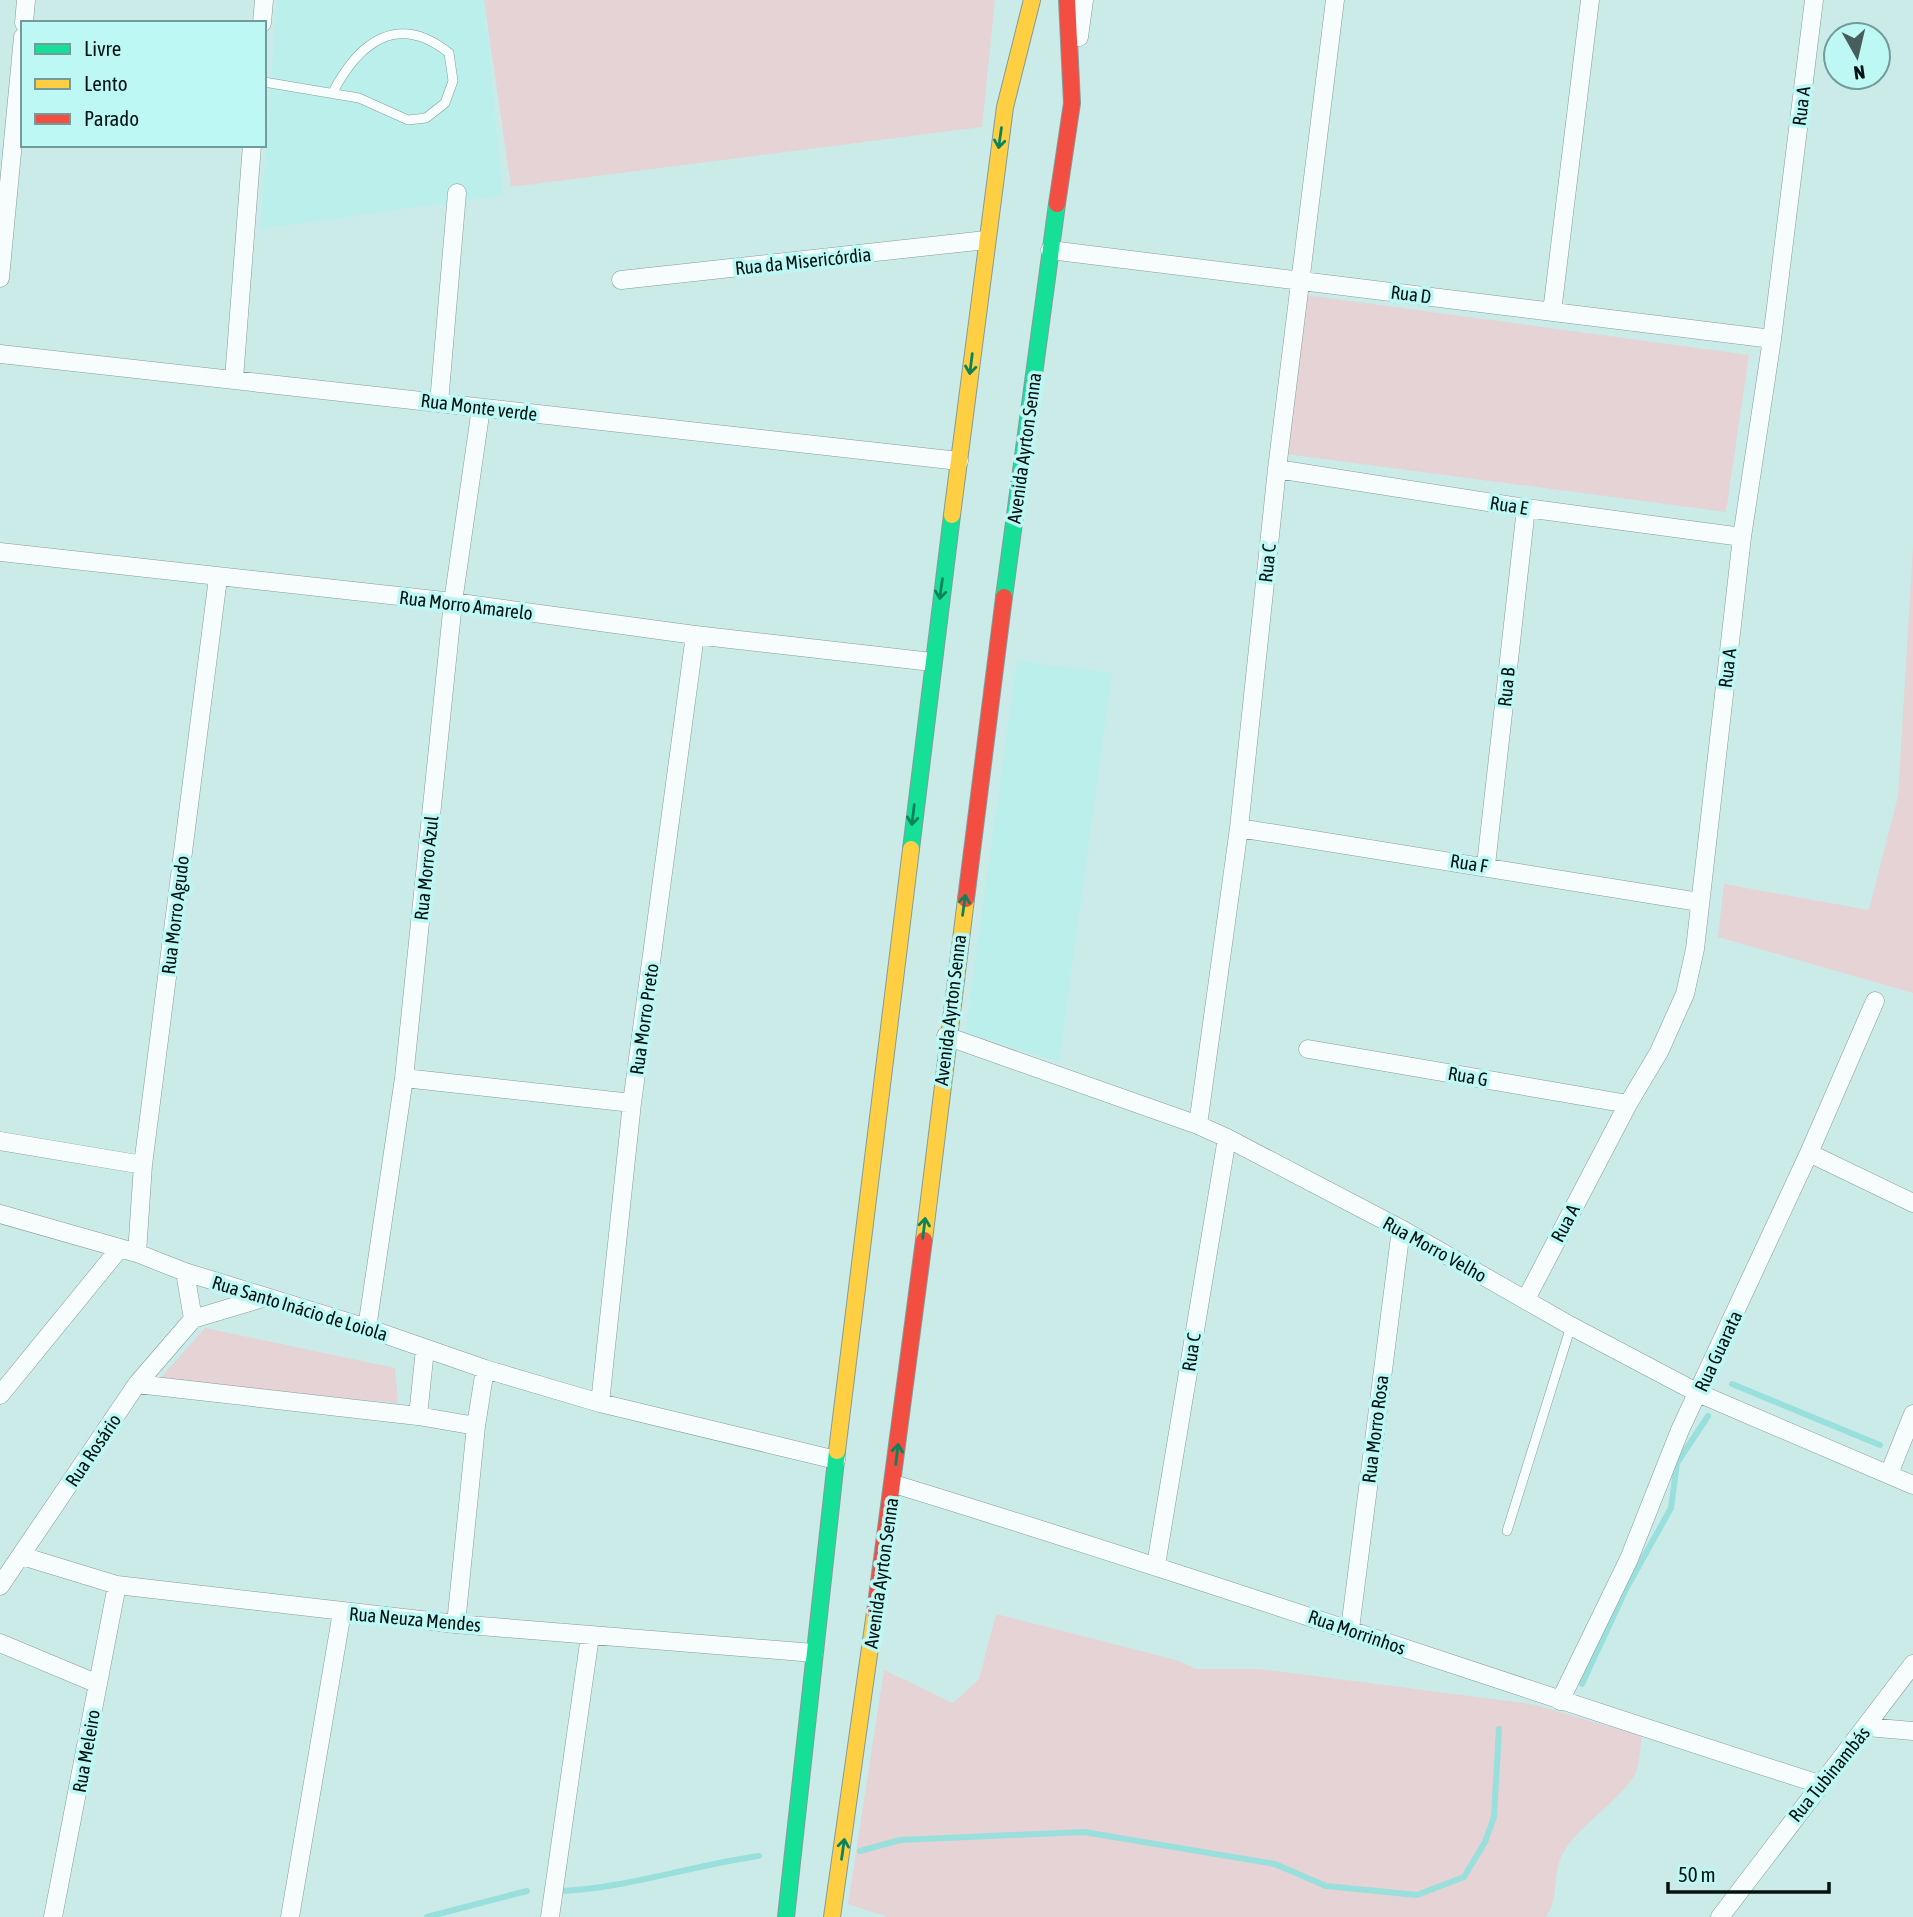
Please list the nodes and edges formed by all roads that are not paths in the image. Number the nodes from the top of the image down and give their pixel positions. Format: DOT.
graph roads {
  1 [pos="26,0"];
  2 [pos="264,0"];
  3 [pos="1018,0"];
  4 [pos="1032,0"];
  5 [pos="1067,0"];
  6 [pos="1084,0"];
  7 [pos="1335,0"];
  8 [pos="1590,0"];
  9 [pos="1814,0"];
  10 [pos="24,21"];
  11 [pos="262,21"];
  12 [pos="21,58"];
  13 [pos="266,82"];
  14 [pos="333,92"];
  15 [pos="1072,103"];
  16 [pos="1005,107"];
  17 [pos="253,147"];
  18 [pos="457,193"];
  19 [pos="986,240"];
  20 [pos="1050,250"];
  21 [pos="0,278"];
  22 [pos="621,280"];
  23 [pos="1301,280"];
  24 [pos="1552,312"];
  25 [pos="1772,338"];
  26 [pos="0,354"];
  27 [pos="234,379"];
  28 [pos="439,403"];
  29 [pos="481,408"];
  30 [pos="959,461"];
  31 [pos="1277,469"];
  32 [pos="1526,508"];
  33 [pos="1742,537"];
  34 [pos="0,552"];
  35 [pos="218,578"];
  36 [pos="453,602"];
  37 [pos="695,635"];
  38 [pos="932,662"];
  39 [pos="1239,828"];
  40 [pos="1486,866"];
  41 [pos="1699,902"];
  42 [pos="1875,1001"];
  43 [pos="946,1036"];
  44 [pos="1308,1049"];
  45 [pos="404,1078"];
  46 [pos="632,1103"];
  47 [pos="1628,1104"];
  48 [pos="1198,1125"];
  49 [pos="1227,1139"];
  50 [pos="0,1141"];
  51 [pos="1809,1153"];
  52 [pos="143,1165"];
  53 [pos="1913,1203"];
  54 [pos="0,1214"];
  55 [pos="1401,1229"];
  56 [pos="129,1250"];
  57 [pos="185,1272"];
  58 [pos="266,1296"];
  59 [pos="1526,1299"];
  60 [pos="193,1319"];
  61 [pos="1571,1326"];
  62 [pos="367,1328"];
  63 [pos="425,1349"];
  64 [pos="485,1369"];
  65 [pos="137,1384"];
  66 [pos="1698,1393"];
  67 [pos="0,1395"];
  68 [pos="600,1403"];
  69 [pos="1913,1414"];
  70 [pos="418,1416"];
  71 [pos="476,1426"];
  72 [pos="836,1460"];
  73 [pos="1889,1474"];
  74 [pos="894,1484"];
  75 [pos="1913,1485"];
  76 [pos="1507,1531"];
  77 [pos="22,1556"];
  78 [pos="1156,1565"];
  79 [pos="117,1585"];
  80 [pos="0,1586"];
  81 [pos="342,1612"];
  82 [pos="456,1623"];
  83 [pos="1350,1629"];
  84 [pos="590,1636"];
  85 [pos="0,1643"];
  86 [pos="814,1653"];
  87 [pos="1913,1664"];
  88 [pos="98,1684"];
  89 [pos="1560,1701"];
  90 [pos="1867,1727"];
  91 [pos="1913,1731"];
  92 [pos="1819,1784"];
  93 [pos="53,1917"];
  94 [pos="290,1917"];
  95 [pos="550,1917"];
  96 [pos="786,1917"];
  97 [pos="832,1917"];
  98 [pos="1720,1917"];
  1 -- 10 [label="street"];
  2 -- 11 [label="street"];
  3 -- 16 [label="street"];
  4 -- 16 [label="main road"];
  5 -- 15 [label="main road, Avenida Ayrton Senna"];
  6 -- 15 [label="street, Avenida Ayrton Senna"];
  7 -- 23 [label="street, Rua C"];
  8 -- 24 [label="street"];
  9 -- 25 [label="street, Rua A"];
  12 -- 21 [label="street"];
  13 -- 14 [label="lane"];
  14 -- 14 [label="lane"];
  15 -- 20 [label="main road, Avenida Ayrton Senna"];
  16 -- 19 [label="main road, one-way"];
  17 -- 27 [label="street"];
  18 -- 28 [label="street"];
  19 -- 22 [label="street, Rua da Misericórdia"];
  19 -- 30 [label="main road, one-way"];
  20 -- 23 [label="street, Rua D"];
  43 -- 20 [label="main road, Avenida Ayrton Senna, one-way"];
  23 -- 24 [label="street, Rua D"];
  23 -- 31 [label="street, Rua C"];
  24 -- 25 [label="street, Rua D"];
  25 -- 33 [label="street, Rua A"];
  26 -- 27 [label="street, Rua Monte verde"];
  27 -- 28 [label="street, Rua Monte verde"];
  28 -- 29 [label="street, Rua Monte verde"];
  29 -- 30 [label="street, Rua Monte verde"];
  29 -- 36 [label="street, Rua Morro Azul"];
  30 -- 38 [label="main road, one-way"];
  31 -- 32 [label="street, Rua E"];
  31 -- 39 [label="street, Rua C"];
  32 -- 33 [label="street, Rua E"];
  32 -- 40 [label="street, Rua B"];
  33 -- 41 [label="street, Rua A"];
  34 -- 35 [label="street, Rua Morro Amarelo"];
  35 -- 36 [label="street, Rua Morro Amarelo"];
  35 -- 52 [label="street, Rua Morro Agudo"];
  36 -- 37 [label="street, Rua Morro Amarelo"];
  36 -- 45 [label="street, Rua Morro Azul"];
  37 -- 38 [label="street, Rua Morro Amarelo"];
  37 -- 46 [label="street, Rua Morro Preto"];
  38 -- 72 [label="main road, one-way"];
  39 -- 40 [label="street, Rua F"];
  39 -- 48 [label="street, Rua C"];
  40 -- 41 [label="street, Rua F"];
  41 -- 47 [label="street, Rua A"];
  42 -- 51 [label="street, Rua Guarata"];
  43 -- 48 [label="street, Rua Morro Velho"];
  74 -- 43 [label="main road, Avenida Ayrton Senna, one-way"];
  44 -- 47 [label="street, Rua G"];
  45 -- 46 [label="street"];
  45 -- 62 [label="street, Rua Morro Azul"];
  46 -- 68 [label="street, Rua Morro Preto"];
  47 -- 59 [label="street, Rua A"];
  48 -- 49 [label="street, Rua Morro Velho"];
  49 -- 55 [label="street, Rua Morro Velho"];
  49 -- 78 [label="street, Rua C"];
  50 -- 52 [label="street"];
  51 -- 53 [label="street"];
  51 -- 66 [label="street, Rua Guarata"];
  52 -- 56 [label="street, Rua Morro Agudo"];
  54 -- 56 [label="street, Rua Santo Inácio de Loiola"];
  55 -- 59 [label="street, Rua Morro Velho"];
  55 -- 83 [label="street, Rua Morro Rosa"];
  56 -- 57 [label="street, Rua Santo Inácio de Loiola"];
  56 -- 67 [label="street"];
  57 -- 58 [label="street, Rua Santo Inácio de Loiola"];
  57 -- 60 [label="street"];
  58 -- 60 [label="street"];
  58 -- 62 [label="street, Rua Santo Inácio de Loiola"];
  59 -- 61 [label="street, Rua Morro Velho"];
  60 -- 65 [label="street, Rua Rosário"];
  61 -- 66 [label="street, Rua Morro Velho"];
  61 -- 76 [label="lane"];
  62 -- 63 [label="street, Rua Santo Inácio de Loiola"];
  63 -- 64 [label="street, Rua Santo Inácio de Loiola"];
  63 -- 70 [label="street"];
  64 -- 68 [label="street, Rua Santo Inácio de Loiola"];
  64 -- 71 [label="street"];
  65 -- 70 [label="street"];
  65 -- 77 [label="street, Rua Rosário"];
  66 -- 73 [label="street, Rua Morro Velho"];
  66 -- 89 [label="street, Rua Guarata"];
  68 -- 72 [label="street, Rua Santo Inácio de Loiola"];
  69 -- 73 [label="street"];
  70 -- 71 [label="street"];
  71 -- 82 [label="street"];
  72 -- 86 [label="main road"];
  73 -- 75 [label="street, Rua Morro Velho"];
  74 -- 78 [label="street, Rua Morrinhos"];
  97 -- 74 [label="main road, Avenida Ayrton Senna, one-way"];
  77 -- 79 [label="street, Rua Neuza Mendes"];
  77 -- 80 [label="street, Rua Rosário"];
  78 -- 83 [label="street, Rua Morrinhos"];
  79 -- 81 [label="street, Rua Neuza Mendes"];
  79 -- 88 [label="street, Rua Meleiro"];
  81 -- 82 [label="street, Rua Neuza Mendes"];
  81 -- 94 [label="street"];
  82 -- 84 [label="street, Rua Neuza Mendes"];
  83 -- 89 [label="street, Rua Morrinhos"];
  84 -- 86 [label="street, Rua Neuza Mendes"];
  84 -- 95 [label="street"];
  85 -- 88 [label="street"];
  86 -- 96 [label="main road"];
  87 -- 90 [label="street, Rua Tubinambás"];
  88 -- 93 [label="street, Rua Meleiro"];
  89 -- 92 [label="street, Rua Morrinhos"];
  90 -- 91 [label="street"];
  90 -- 92 [label="street, Rua Tubinambás"];
  92 -- 98 [label="street, Rua Tubinambás"];
}
